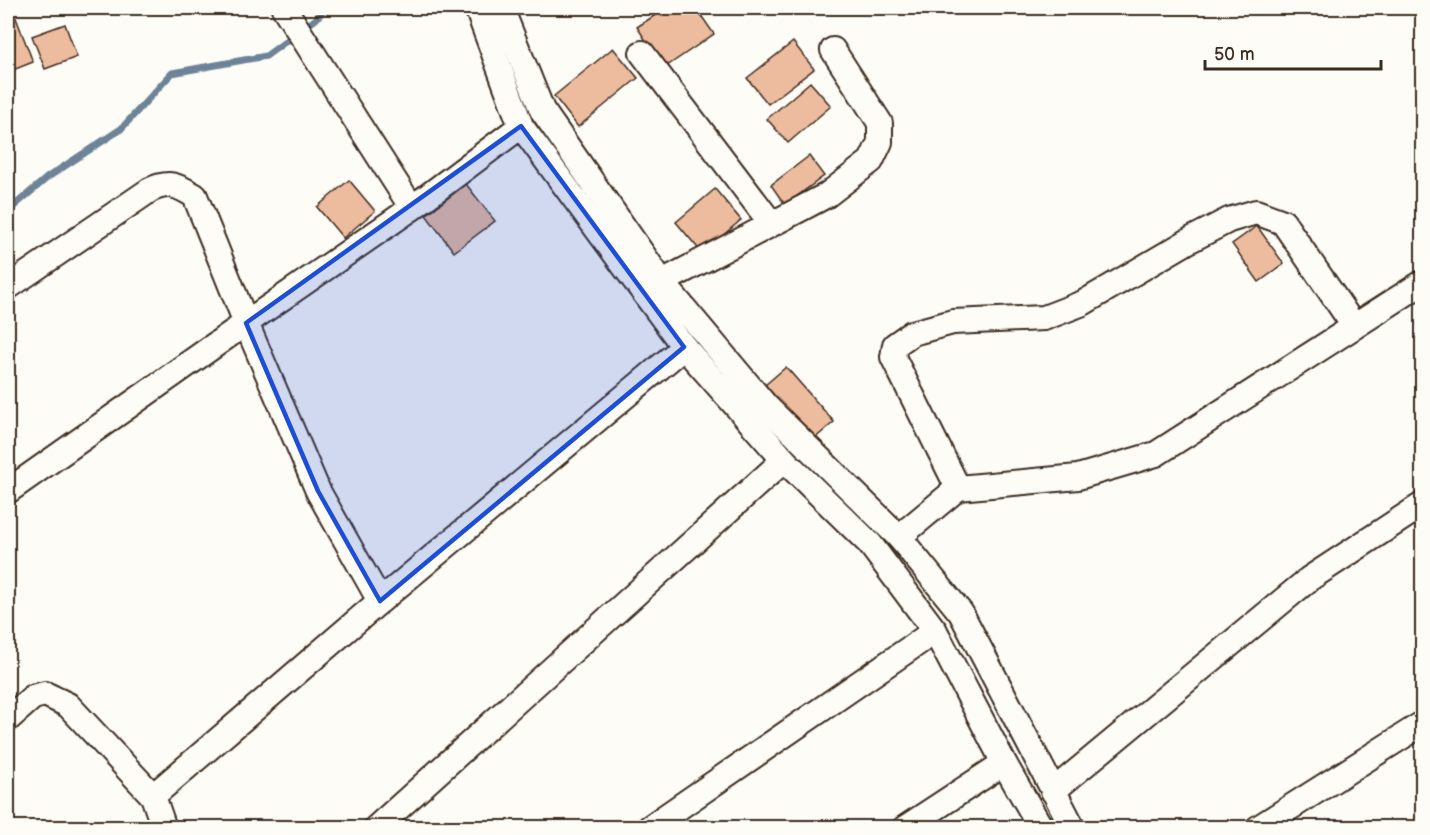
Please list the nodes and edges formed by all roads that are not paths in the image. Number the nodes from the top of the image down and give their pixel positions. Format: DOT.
graph roads {
  1 [pos="284,8"];
  2 [pos="477,8"];
  3 [pos="501,8"];
  4 [pos="832,50"];
  5 [pos="642,53"];
  6 [pos="521,126"];
  7 [pos="412,208"];
  8 [pos="771,224"];
  9 [pos="662,282"];
  10 [pos="1422,283"];
  11 [pos="8,287"];
  12 [pos="246,323"];
  13 [pos="1354,326"];
  14 [pos="684,347"];
  15 [pos="784,460"];
  16 [pos="958,488"];
  17 [pos="8,491"];
  18 [pos="1422,505"];
  19 [pos="899,537"];
  20 [pos="380,601"];
  21 [pos="935,631"];
  22 [pos="8,719"];
  23 [pos="1422,724"];
  24 [pos="1004,763"];
  25 [pos="1053,791"];
  26 [pos="153,796"];
  27 [pos="164,828"];
  28 [pos="376,828"];
  29 [pos="649,828"];
  30 [pos="905,828"];
  31 [pos="1041,828"];
  32 [pos="1073,828"];
  33 [pos="1258,828"];
  1 -- 7 [label="street"];
  2 -- 6 [label="street"];
  3 -- 9 [label="street"];
  4 -- 8 [label="street"];
  5 -- 8 [label="street"];
  6 -- 7 [label="street"];
  6 -- 14 [label="street"];
  7 -- 12 [label="street"];
  8 -- 9 [label="street"];
  9 -- 19 [label="street"];
  10 -- 13 [label="street"];
  11 -- 12 [label="street"];
  12 -- 17 [label="street"];
  12 -- 20 [label="street"];
  13 -- 16 [label="street"];
  13 -- 16 [label="street"];
  14 -- 15 [label="street"];
  14 -- 20 [label="street"];
  15 -- 21 [label="street"];
  15 -- 28 [label="street"];
  16 -- 19 [label="street"];
  18 -- 25 [label="street"];
  19 -- 25 [label="street"];
  20 -- 26 [label="street"];
  21 -- 24 [label="street"];
  21 -- 29 [label="street"];
  22 -- 26 [label="street"];
  23 -- 33 [label="street"];
  24 -- 30 [label="street"];
  24 -- 31 [label="street"];
  25 -- 32 [label="street"];
  26 -- 27 [label="street"];
}
